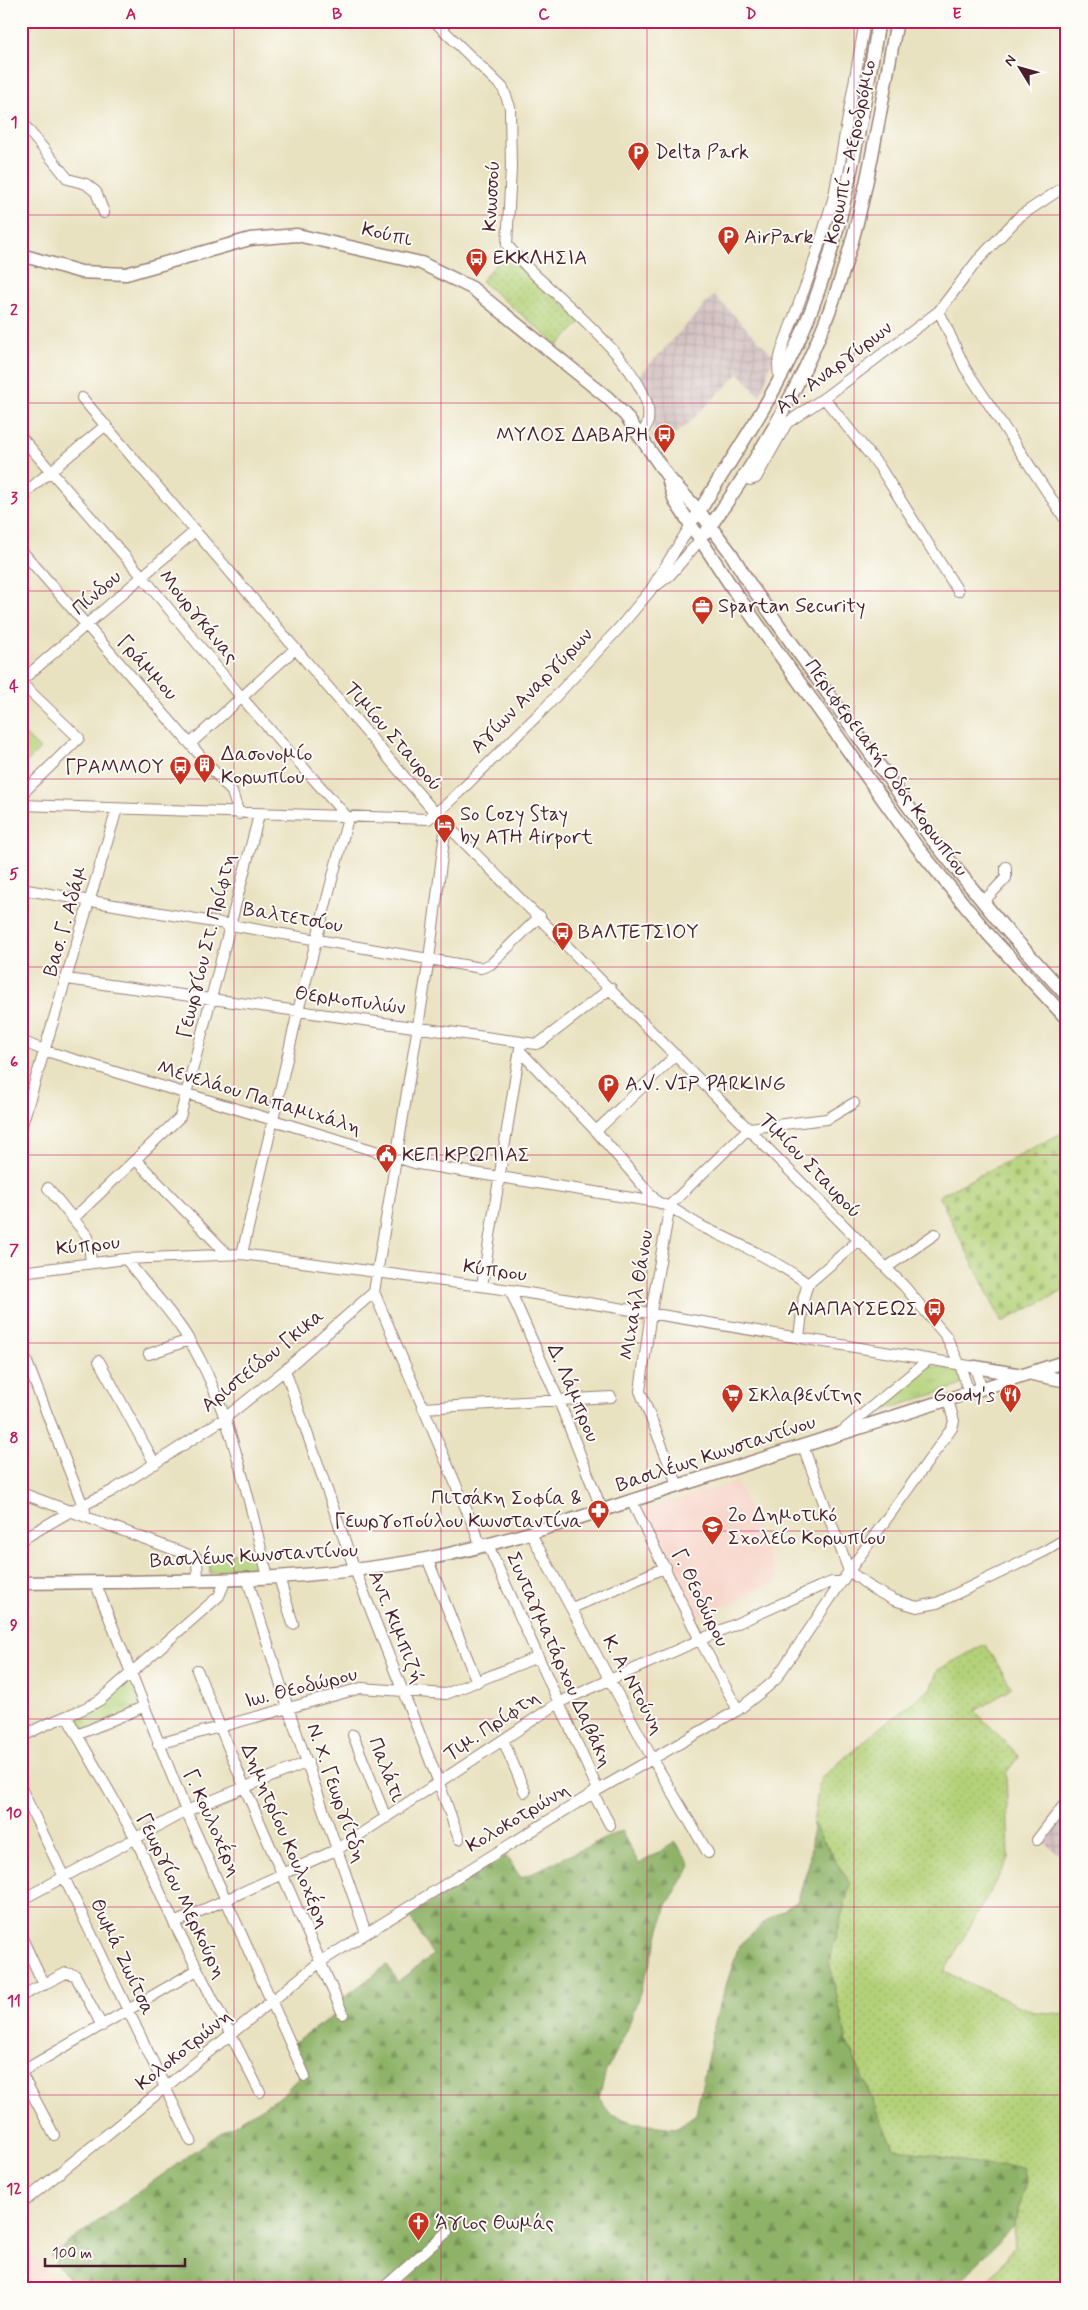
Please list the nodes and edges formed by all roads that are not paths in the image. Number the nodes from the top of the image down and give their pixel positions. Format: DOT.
graph roads {
  1 [pos="434,21"];
  2 [pos="866,21"];
  3 [pos="879,21"];
  4 [pos="896,21"];
  5 [pos="21,121"];
  6 [pos="1067,185"];
  7 [pos="104,213"];
  8 [pos="21,255"];
  9 [pos="939,311"];
  10 [pos="779,382"];
  11 [pos="82,398"];
  12 [pos="824,398"];
  13 [pos="106,425"];
  14 [pos="640,435"];
  15 [pos="21,437"];
  16 [pos="51,472"];
  17 [pos="743,475"];
  18 [pos="668,477"];
  19 [pos="21,496"];
  20 [pos="722,509"];
  21 [pos="699,512"];
  22 [pos="1067,522"];
  23 [pos="691,525"];
  24 [pos="710,526"];
  25 [pos="195,531"];
  26 [pos="700,540"];
  27 [pos="21,550"];
  28 [pos="730,552"];
  29 [pos="142,576"];
  30 [pos="650,591"];
  31 [pos="958,591"];
  32 [pos="86,625"];
  33 [pos="294,650"];
  34 [pos="21,682"];
  35 [pos="242,698"];
  36 [pos="190,743"];
  37 [pos="21,796"];
  38 [pos="21,805"];
  39 [pos="117,809"];
  40 [pos="240,814"];
  41 [pos="259,814"];
  42 [pos="436,814"];
  43 [pos="348,818"];
  44 [pos="446,824"];
  45 [pos="1006,867"];
  46 [pos="21,889"];
  47 [pos="90,902"];
  48 [pos="983,902"];
  49 [pos="540,916"];
  50 [pos="230,925"];
  51 [pos="317,940"];
  52 [pos="429,959"];
  53 [pos="67,979"];
  54 [pos="611,988"];
  55 [pos="1067,996"];
  56 [pos="212,1000"];
  57 [pos="298,1011"];
  58 [pos="1067,1019"];
  59 [pos="417,1028"];
  60 [pos="21,1041"];
  61 [pos="520,1046"];
  62 [pos="46,1051"];
  63 [pos="676,1055"];
  64 [pos="188,1095"];
  65 [pos="854,1103"];
  66 [pos="273,1120"];
  67 [pos="21,1128"];
  68 [pos="749,1128"];
  69 [pos="596,1131"];
  70 [pos="396,1159"];
  71 [pos="136,1160"];
  72 [pos="500,1178"];
  73 [pos="48,1188"];
  74 [pos="657,1202"];
  75 [pos="670,1206"];
  76 [pos="74,1218"];
  77 [pos="935,1234"];
  78 [pos="859,1240"];
  79 [pos="227,1254"];
  80 [pos="242,1254"];
  81 [pos="126,1259"];
  82 [pos="91,1262"];
  83 [pos="886,1268"];
  84 [pos="21,1272"];
  85 [pos="377,1272"];
  86 [pos="808,1284"];
  87 [pos="482,1286"];
  88 [pos="510,1290"];
  89 [pos="374,1292"];
  90 [pos="651,1312"];
  91 [pos="799,1338"];
  92 [pos="189,1340"];
  93 [pos="21,1347"];
  94 [pos="149,1354"];
  95 [pos="928,1360"];
  96 [pos="99,1361"];
  97 [pos="1067,1361"];
  98 [pos="960,1365"];
  99 [pos="975,1367"];
  100 [pos="285,1370"];
  101 [pos="1027,1374"];
  102 [pos="1067,1381"];
  103 [pos="982,1389"];
  104 [pos="969,1393"];
  105 [pos="611,1398"];
  106 [pos="948,1400"];
  107 [pos="558,1401"];
  108 [pos="423,1408"];
  109 [pos="225,1418"];
  110 [pos="836,1436"];
  111 [pos="803,1446"];
  112 [pos="156,1464"];
  113 [pos="678,1486"];
  114 [pos="21,1493"];
  115 [pos="631,1500"];
  116 [pos="602,1510"];
  117 [pos="71,1511"];
  118 [pos="85,1511"];
  119 [pos="530,1532"];
  120 [pos="1067,1538"];
  121 [pos="21,1540"];
  122 [pos="484,1546"];
  123 [pos="427,1558"];
  124 [pos="666,1567"];
  125 [pos="355,1570"];
  126 [pos="849,1571"];
  127 [pos="273,1577"];
  128 [pos="247,1578"];
  129 [pos="226,1579"];
  130 [pos="198,1580"];
  131 [pos="95,1582"];
  132 [pos="842,1582"];
  133 [pos="21,1583"];
  134 [pos="572,1608"];
  135 [pos="293,1624"];
  136 [pos="700,1640"];
  137 [pos="537,1657"];
  138 [pos="197,1670"];
  139 [pos="130,1671"];
  140 [pos="610,1680"];
  141 [pos="477,1682"];
  142 [pos="403,1691"];
  143 [pos="560,1702"];
  144 [pos="144,1706"];
  145 [pos="288,1708"];
  146 [pos="738,1710"];
  147 [pos="68,1717"];
  148 [pos="220,1728"];
  149 [pos="353,1734"];
  150 [pos="77,1735"];
  151 [pos="21,1738"];
  152 [pos="503,1740"];
  153 [pos="158,1744"];
  154 [pos="652,1758"];
  155 [pos="308,1762"];
  156 [pos="439,1783"];
  157 [pos="244,1786"];
  158 [pos="21,1788"];
  159 [pos="596,1791"];
  160 [pos="525,1792"];
  161 [pos="1067,1801"];
  162 [pos="186,1811"];
  163 [pos="386,1818"];
  164 [pos="610,1825"];
  165 [pos="135,1837"];
  166 [pos="459,1839"];
  167 [pos="1037,1840"];
  168 [pos="338,1849"];
  169 [pos="708,1853"];
  170 [pos="283,1875"];
  171 [pos="66,1877"];
  172 [pos="226,1899"];
  173 [pos="21,1900"];
  174 [pos="174,1923"];
  175 [pos="366,1933"];
  176 [pos="21,1936"];
  177 [pos="320,1962"];
  178 [pos="197,1970"];
  179 [pos="44,1985"];
  180 [pos="21,1996"];
  181 [pos="270,2002"];
  182 [pos="127,2010"];
  183 [pos="344,2014"];
  184 [pos="102,2026"];
  185 [pos="230,2034"];
  186 [pos="21,2072"];
  187 [pos="305,2076"];
  188 [pos="165,2088"];
  189 [pos="260,2092"];
  190 [pos="54,2135"];
  191 [pos="191,2141"];
  192 [pos="21,2204"];
  193 [pos="447,2232"];
  194 [pos="382,2289"];
  1 -- 14 [label="street, Κνωσσού"];
  2 -- 10 [label="street"];
  3 -- 10 [label="main road, Κορωπί - Αεροδρόμιο"];
  4 -- 17 [label="main road, Κορωπί - Αεροδρόμιο"];
  5 -- 7 [label="street"];
  6 -- 9 [label="street, Αγ. Αναργύρων"];
  8 -- 14 [label="main road, Κούπι"];
  9 -- 12 [label="street, Αγ. Αναργύρων"];
  9 -- 22 [label="street"];
  10 -- 21 [label="main road, Κορωπί - Αεροδρόμιο"];
  11 -- 13 [label="street, Τιμίου Σταυρού"];
  12 -- 17 [label="street, Αγ. Αναργύρων"];
  12 -- 31 [label="street"];
  13 -- 16 [label="street"];
  13 -- 25 [label="street, Τιμίου Σταυρού"];
  14 -- 18 [label="main road, Κούπι"];
  15 -- 16 [label="street, Μουργκάνας"];
  16 -- 19 [label="street"];
  16 -- 29 [label="street, Μουργκάνας"];
  17 -- 20 [label="main road, Κορωπί - Αεροδρόμιο"];
  18 -- 21 [label="main road, Κούπι"];
  18 -- 23 [label="main road, Κούπι"];
  20 -- 24 [label="main road, Κορωπί - Αεροδρόμιο"];
  20 -- 28 [label="main road"];
  21 -- 23 [label="main road, Κορωπί - Αεροδρόμιο"];
  21 -- 24 [label="main road, Περιφερειακή Οδός Κορωπίου"];
  23 -- 26 [label="main road, Περιφερειακή Οδός Κορωπίου"];
  23 -- 30 [label="street, Αγίων Αναργύρων"];
  24 -- 26 [label="main road, Αγίων Αναργύρων"];
  24 -- 28 [label="main road, Περιφερειακή Οδός Κορωπίου"];
  25 -- 29 [label="street, Πίνδου"];
  25 -- 33 [label="street, Τιμίου Σταυρού"];
  26 -- 30 [label="street, Αγίων Αναργύρων"];
  26 -- 58 [label="main road, Περιφερειακή Οδός Κορωπίου"];
  27 -- 32 [label="street, Γράμμου"];
  28 -- 48 [label="main road, Περιφερειακή Οδός Κορωπίου"];
  29 -- 32 [label="street, Πίνδου"];
  29 -- 35 [label="street, Μουργκάνας"];
  30 -- 42 [label="street, Αγίων Αναργύρων"];
  32 -- 34 [label="street, Πίνδου"];
  32 -- 36 [label="street, Γράμμου"];
  33 -- 35 [label="street"];
  33 -- 42 [label="street, Τιμίου Σταυρού"];
  34 -- 37 [label="street"];
  35 -- 36 [label="street"];
  35 -- 43 [label="street, Μουργκάνας"];
  36 -- 40 [label="street, Γράμμου"];
  38 -- 39 [label="street"];
  39 -- 40 [label="street"];
  39 -- 47 [label="street, Βασ. Γ. Αδάμ"];
  40 -- 41 [label="street"];
  41 -- 43 [label="street"];
  41 -- 50 [label="street, Γεωργίου Στ. Πρίφτη"];
  42 -- 43 [label="street"];
  42 -- 44 [label="street, Τιμίου Σταυρού"];
  43 -- 51 [label="street"];
  44 -- 49 [label="street, Τιμίου Σταυρού"];
  44 -- 52 [label="street"];
  45 -- 48 [label="street"];
  46 -- 47 [label="street, Βαλτετσίου"];
  47 -- 50 [label="street, Βαλτετσίου"];
  47 -- 53 [label="street, Βασ. Γ. Αδάμ"];
  48 -- 55 [label="main road, Περιφερειακή Οδός Κορωπίου"];
  49 -- 52 [label="street, Βαλτετσίου"];
  49 -- 54 [label="street, Τιμίου Σταυρού"];
  50 -- 51 [label="street, Βαλτετσίου"];
  50 -- 56 [label="street, Γεωργίου Στ. Πρίφτη"];
  51 -- 52 [label="street, Βαλτετσίου"];
  51 -- 57 [label="street"];
  52 -- 59 [label="street"];
  53 -- 56 [label="street, Θερμοπυλών"];
  53 -- 62 [label="street, Βασ. Γ. Αδάμ"];
  54 -- 61 [label="street, Θερμοπυλών"];
  54 -- 63 [label="street, Τιμίου Σταυρού"];
  56 -- 57 [label="street, Θερμοπυλών"];
  56 -- 64 [label="street, Γεωργίου Στ. Πρίφτη"];
  57 -- 59 [label="street, Θερμοπυλών"];
  57 -- 66 [label="street"];
  59 -- 61 [label="street, Θερμοπυλών"];
  59 -- 70 [label="street"];
  60 -- 62 [label="street, Μενελάου Παπαμιχάλη"];
  61 -- 69 [label="street"];
  61 -- 72 [label="street"];
  62 -- 64 [label="street, Μενελάου Παπαμιχάλη"];
  62 -- 67 [label="street, Βασ. Γ. Αδάμ"];
  63 -- 68 [label="street, Τιμίου Σταυρού"];
  63 -- 69 [label="street"];
  64 -- 66 [label="street, Μενελάου Παπαμιχάλη"];
  64 -- 71 [label="street, Γεωργίου Στ. Πρίφτη"];
  65 -- 68 [label="street"];
  66 -- 70 [label="street, Μενελάου Παπαμιχάλη"];
  66 -- 80 [label="street"];
  68 -- 75 [label="street"];
  68 -- 78 [label="street, Τιμίου Σταυρού"];
  69 -- 74 [label="street"];
  70 -- 72 [label="street, Μενελάου Παπαμιχάλη"];
  70 -- 85 [label="street"];
  71 -- 76 [label="street, Γεωργίου Στ. Πρίφτη"];
  71 -- 79 [label="street"];
  72 -- 74 [label="street, Μενελάου Παπαμιχάλη"];
  72 -- 87 [label="street"];
  73 -- 76 [label="street"];
  74 -- 75 [label="street, Μενελάου Παπαμιχάλη"];
  75 -- 86 [label="street, Μενελάου Παπαμιχάλη"];
  75 -- 90 [label="street, Μιχαήλ Θάνου"];
  76 -- 82 [label="street"];
  77 -- 83 [label="street"];
  78 -- 83 [label="street, Τιμίου Σταυρού"];
  78 -- 86 [label="street"];
  79 -- 80 [label="street, Κύπρου"];
  79 -- 81 [label="street, Κύπρου"];
  80 -- 85 [label="street, Κύπρου"];
  81 -- 82 [label="street, Κύπρου"];
  81 -- 92 [label="street"];
  82 -- 84 [label="street, Κύπρου"];
  83 -- 98 [label="street, Τιμίου Σταυρού"];
  85 -- 87 [label="street, Κύπρου"];
  85 -- 89 [label="street"];
  86 -- 91 [label="street"];
  87 -- 88 [label="street, Κύπρου"];
  88 -- 90 [label="street, Κύπρου"];
  88 -- 107 [label="street, Δ. Λάμπρου"];
  89 -- 100 [label="street, Αριστείδου Γκικα"];
  89 -- 108 [label="street, Συνταγματάρχου Δαβάκη"];
  90 -- 91 [label="street, Κύπρου"];
  90 -- 113 [label="street, Μιχαήλ Θάνου"];
  91 -- 95 [label="street, Κύπρου"];
  92 -- 94 [label="street"];
  92 -- 109 [label="street"];
  93 -- 118 [label="street"];
  95 -- 98 [label="street, Κύπρου"];
  95 -- 110 [label="street"];
  96 -- 112 [label="street"];
  97 -- 101 [label="main road, Βασιλέως Κωνσταντίνου"];
  98 -- 99 [label="street, Κύπρου"];
  98 -- 104 [label="street, Τιμίου Σταυρού"];
  99 -- 101 [label="main road"];
  99 -- 103 [label="street"];
  100 -- 109 [label="street, Αριστείδου Γκικα"];
  100 -- 125 [label="street, Αντ. Κιμπιζή"];
  101 -- 102 [label="main road"];
  101 -- 103 [label="main road, Βασιλέως Κωνσταντίνου"];
  103 -- 104 [label="main road, Βασιλέως Κωνσταντίνου"];
  104 -- 106 [label="main road, Βασιλέως Κωνσταντίνου"];
  105 -- 107 [label="street"];
  106 -- 110 [label="main road, Βασιλέως Κωνσταντίνου"];
  106 -- 126 [label="street, Κολοκοτρώνη"];
  107 -- 108 [label="street"];
  107 -- 116 [label="street, Δ. Λάμπρου"];
  108 -- 122 [label="street, Συνταγματάρχου Δαβάκη"];
  109 -- 112 [label="street, Αριστείδου Γκικα"];
  109 -- 127 [label="street"];
  110 -- 111 [label="main road, Βασιλέως Κωνσταντίνου"];
  111 -- 113 [label="main road, Βασιλέως Κωνσταντίνου"];
  111 -- 126 [label="street"];
  112 -- 118 [label="street, Αριστείδου Γκικα"];
  113 -- 115 [label="main road, Βασιλέως Κωνσταντίνου"];
  114 -- 117 [label="street"];
  115 -- 116 [label="main road, Βασιλέως Κωνσταντίνου"];
  115 -- 124 [label="street, Γ. Θεοδώρου"];
  116 -- 119 [label="main road, Βασιλέως Κωνσταντίνου"];
  117 -- 118 [label="street, Αριστείδου Γκικα"];
  117 -- 121 [label="street, Αριστείδου Γκικα"];
  118 -- 130 [label="street"];
  119 -- 122 [label="main road, Βασιλέως Κωνσταντίνου"];
  119 -- 134 [label="street, Κ. Α. Ντούνη"];
  120 -- 126 [label="street"];
  122 -- 123 [label="main road, Βασιλέως Κωνσταντίνου"];
  122 -- 137 [label="street, Συνταγματάρχου Δαβάκη"];
  123 -- 125 [label="main road, Βασιλέως Κωνσταντίνου"];
  123 -- 141 [label="street"];
  124 -- 134 [label="street"];
  124 -- 136 [label="street, Γ. Θεοδώρου"];
  125 -- 127 [label="main road, Βασιλέως Κωνσταντίνου"];
  125 -- 142 [label="street, Αντ. Κιμπιζή"];
  126 -- 132 [label="street, Κολοκοτρώνη"];
  127 -- 128 [label="main road, Βασιλέως Κωνσταντίνου"];
  127 -- 135 [label="street"];
  128 -- 129 [label="main road, Βασιλέως Κωνσταντίνου"];
  128 -- 145 [label="street, Ν. Χ. Γεωργίτδη"];
  129 -- 130 [label="main road, Βασιλέως Κωνσταντίνου"];
  129 -- 139 [label="street"];
  130 -- 131 [label="main road, Βασιλέως Κωνσταντίνου"];
  131 -- 133 [label="main road, Βασιλέως Κωνσταντίνου"];
  131 -- 139 [label="street, Γ. Κουλοχέρη"];
  132 -- 136 [label="street, Τιμ. Πρίφτη"];
  132 -- 146 [label="street, Κολοκοτρώνη"];
  134 -- 140 [label="street, Κ. Α. Ντούνη"];
  136 -- 140 [label="street, Τιμ. Πρίφτη"];
  136 -- 146 [label="street, Γ. Θεοδώρου"];
  137 -- 141 [label="street, Ιω. Θεοδώρου"];
  137 -- 143 [label="street, Συνταγματάρχου Δαβάκη"];
  138 -- 148 [label="street, Δημητρίου Κουλοχέρη"];
  139 -- 144 [label="street, Γ. Κουλοχέρη"];
  139 -- 147 [label="street"];
  140 -- 143 [label="street, Τιμ. Πρίφτη"];
  140 -- 154 [label="street, Κ. Α. Ντούνη"];
  141 -- 142 [label="street, Ιω. Θεοδώρου"];
  142 -- 145 [label="street, Ιω. Θεοδώρου"];
  142 -- 156 [label="street, Αντ. Κιμπιζή"];
  143 -- 152 [label="street, Τιμ. Πρίφτη"];
  143 -- 159 [label="street, Συνταγματάρχου Δαβάκη"];
  144 -- 150 [label="street"];
  144 -- 153 [label="street, Γ. Κουλοχέρη"];
  145 -- 148 [label="street, Ιω. Θεοδώρου"];
  145 -- 155 [label="street, Ν. Χ. Γεωργίτδη"];
  146 -- 154 [label="street, Κολοκοτρώνη"];
  147 -- 150 [label="street, Γεωργίου Μερκούρη"];
  147 -- 151 [label="street"];
  148 -- 153 [label="street, Ιω. Θεοδώρου"];
  148 -- 157 [label="street, Δημητρίου Κουλοχέρη"];
  149 -- 163 [label="street, Παλάτι"];
  150 -- 165 [label="street, Γεωργίου Μερκούρη"];
  152 -- 156 [label="street, Τιμ. Πρίφτη"];
  152 -- 160 [label="street"];
  153 -- 162 [label="street, Γ. Κουλοχέρη"];
  154 -- 159 [label="street, Κολοκοτρώνη"];
  154 -- 169 [label="street, Κ. Α. Ντούνη"];
  155 -- 157 [label="street"];
  155 -- 168 [label="street, Ν. Χ. Γεωργίτδη"];
  156 -- 163 [label="street, Τιμ. Πρίφτη"];
  156 -- 166 [label="street, Αντ. Κιμπιζή"];
  157 -- 162 [label="street"];
  157 -- 170 [label="street, Δημητρίου Κουλοχέρη"];
  158 -- 171 [label="street, Θωμά Ζωίτσα"];
  159 -- 164 [label="street, Συνταγματάρχου Δαβάκη"];
  159 -- 175 [label="street, Κολοκοτρώνη"];
  161 -- 167 [label="street"];
  162 -- 165 [label="street"];
  162 -- 172 [label="street, Γ. Κουλοχέρη"];
  163 -- 168 [label="street, Τιμ. Πρίφτη"];
  165 -- 171 [label="street"];
  165 -- 174 [label="street, Γεωργίου Μερκούρη"];
  168 -- 170 [label="street, Τιμ. Πρίφτη"];
  168 -- 175 [label="street, Ν. Χ. Γεωργίτδη"];
  170 -- 172 [label="street, Τιμ. Πρίφτη"];
  170 -- 177 [label="street, Δημητρίου Κουλοχέρη"];
  171 -- 173 [label="street"];
  171 -- 182 [label="street, Θωμά Ζωίτσα"];
  172 -- 174 [label="street, Τιμ. Πρίφτη"];
  172 -- 181 [label="street, Γ. Κουλοχέρη"];
  174 -- 178 [label="street, Γεωργίου Μερκούρη"];
  175 -- 177 [label="street, Κολοκοτρώνη"];
  176 -- 179 [label="street"];
  177 -- 181 [label="street, Κολοκοτρώνη"];
  177 -- 183 [label="street, Δημητρίου Κουλοχέρη"];
  178 -- 182 [label="street"];
  178 -- 185 [label="street, Γεωργίου Μερκούρη"];
  179 -- 180 [label="street"];
  179 -- 184 [label="street"];
  181 -- 185 [label="street, Κολοκοτρώνη"];
  181 -- 187 [label="street, Γ. Κουλοχέρη"];
  182 -- 184 [label="street"];
  182 -- 188 [label="street, Θωμά Ζωίτσα"];
  184 -- 186 [label="street"];
  185 -- 188 [label="street, Κολοκοτρώνη"];
  185 -- 189 [label="street, Γεωργίου Μερκούρη"];
  186 -- 190 [label="street"];
  188 -- 191 [label="street, Θωμά Ζωίτσα"];
  188 -- 192 [label="street, Κολοκοτρώνη"];
  193 -- 194 [label="street"];
}
